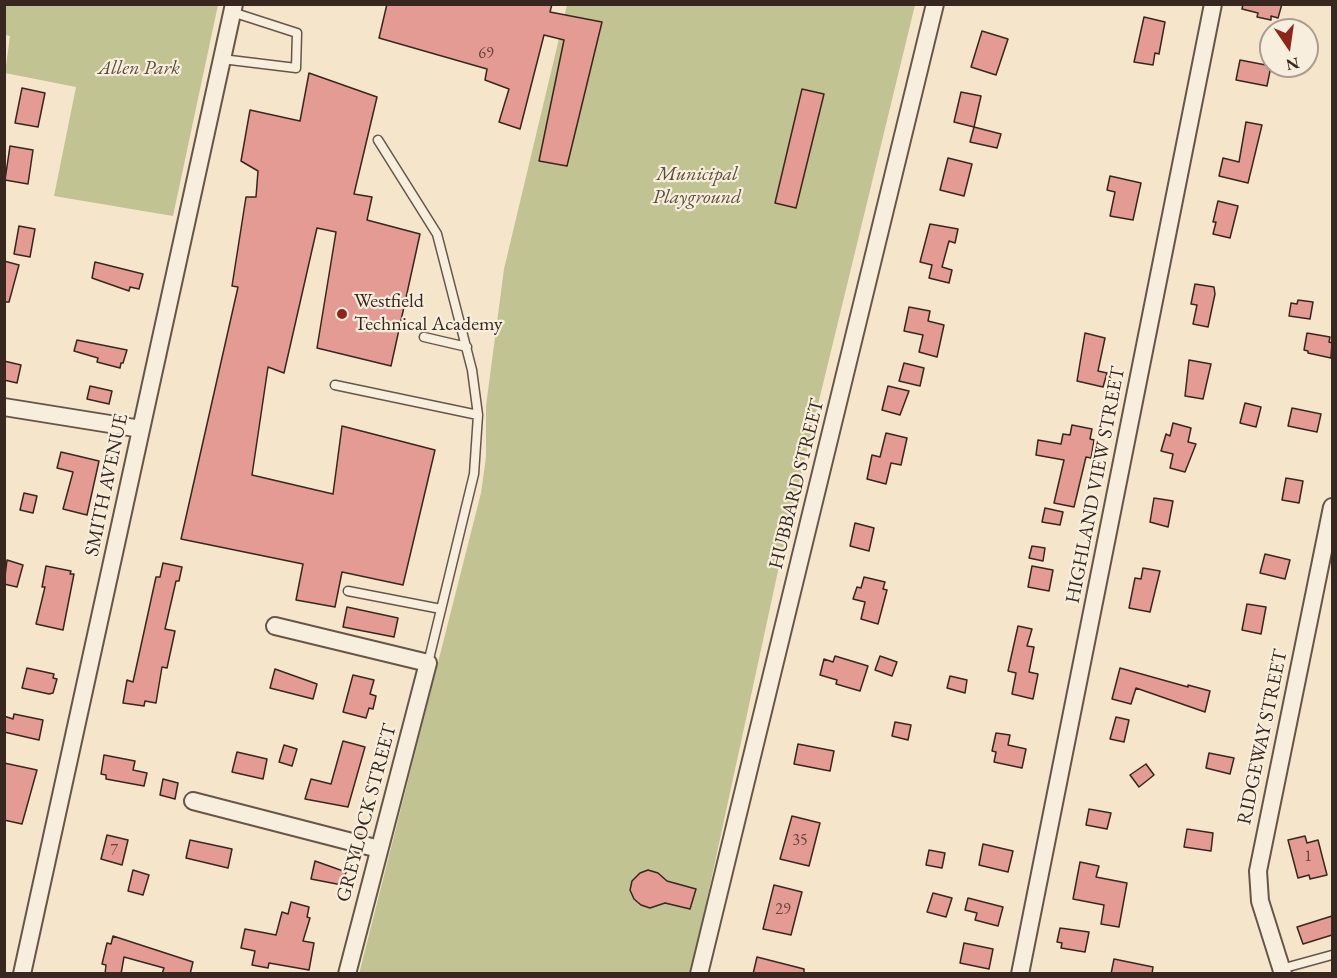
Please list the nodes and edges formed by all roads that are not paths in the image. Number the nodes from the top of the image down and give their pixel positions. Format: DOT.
graph roads {
  1 [pos="935,4"];
  2 [pos="1213,4"];
  3 [pos="233,8"];
  4 [pos="222,59"];
  5 [pos="378,140"];
  6 [pos="424,337"];
  7 [pos="467,347"];
  8 [pos="335,385"];
  9 [pos="4,407"];
  10 [pos="478,416"];
  11 [pos="141,429"];
  12 [pos="1332,507"];
  13 [pos="348,591"];
  14 [pos="441,609"];
  15 [pos="276,626"];
  16 [pos="428,663"];
  17 [pos="193,801"];
  18 [pos="379,849"];
  19 [pos="1332,955"];
  20 [pos="1282,971"];
  21 [pos="22,974"];
  22 [pos="347,974"];
  23 [pos="699,974"];
  24 [pos="1020,974"];
  1 -- 23 [label="street, HUBBARD STREET"];
  2 -- 24 [label="street, HIGHLAND VIEW STREET"];
  3 -- 4 [label="street, SMITH AVENUE"];
  3 -- 4 [label="lane"];
  4 -- 11 [label="street, SMITH AVENUE"];
  5 -- 7 [label="lane"];
  6 -- 7 [label="lane"];
  7 -- 10 [label="lane"];
  8 -- 10 [label="lane"];
  9 -- 11 [label="street"];
  10 -- 14 [label="lane"];
  11 -- 21 [label="street, SMITH AVENUE"];
  12 -- 20 [label="street, RIDGEWAY STREET"];
  13 -- 14 [label="lane"];
  14 -- 16 [label="lane"];
  15 -- 16 [label="street"];
  16 -- 18 [label="street, GREYLOCK STREET"];
  17 -- 18 [label="street"];
  18 -- 22 [label="street, GREYLOCK STREET"];
  19 -- 20 [label="lane"];
}
